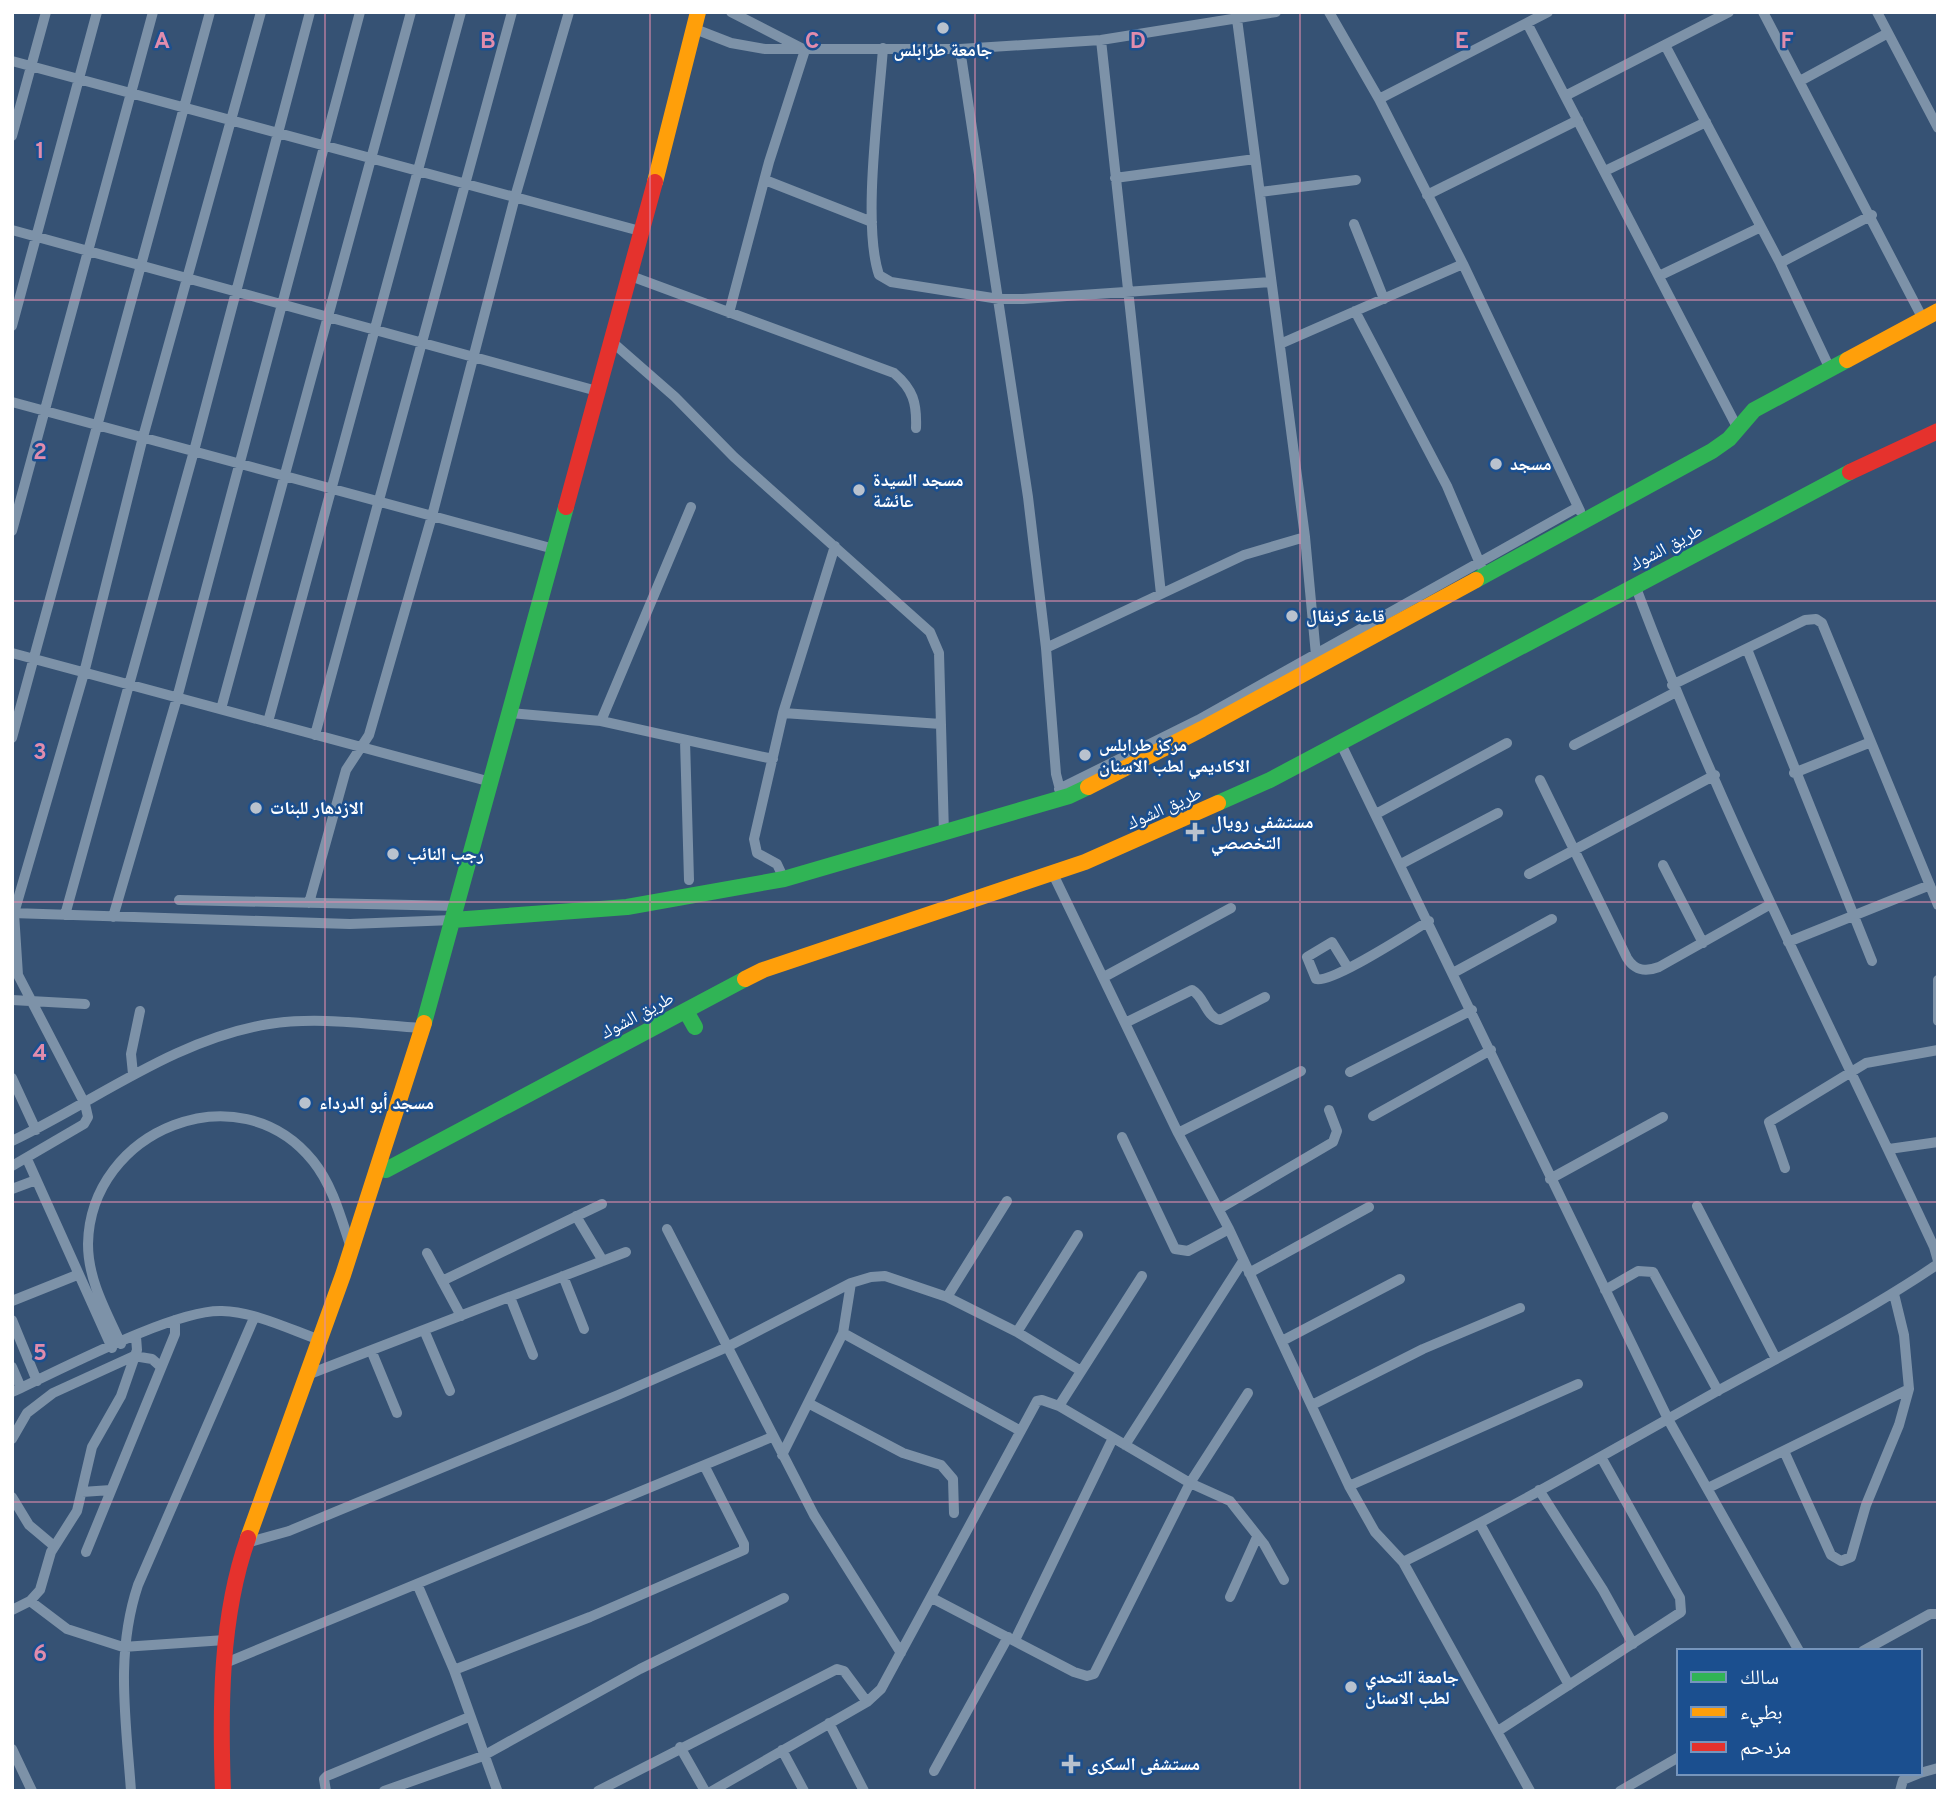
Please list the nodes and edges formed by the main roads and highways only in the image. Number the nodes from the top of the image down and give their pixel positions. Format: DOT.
graph roads {
  1 [pos="696,20"];
  2 [pos="1930,315"];
  3 [pos="1937,434"];
  4 [pos="455,913"];
  5 [pos="686,1011"];
  6 [pos="695,1027"];
  7 [pos="383,1169"];
  8 [pos="343,1275"];
  9 [pos="223,1791"];
  1 -- 4 [label="main road"];
  2 -- 4 [label="main road"];
  3 -- 5 [label="main road, طريق الشوك"];
  4 -- 7 [label="main road"];
  5 -- 6 [label="main road"];
  5 -- 7 [label="main road, طريق الشوك"];
  7 -- 8 [label="main road"];
  7 -- 8 [label="main road"];
  8 -- 9 [label="main road"];
}
